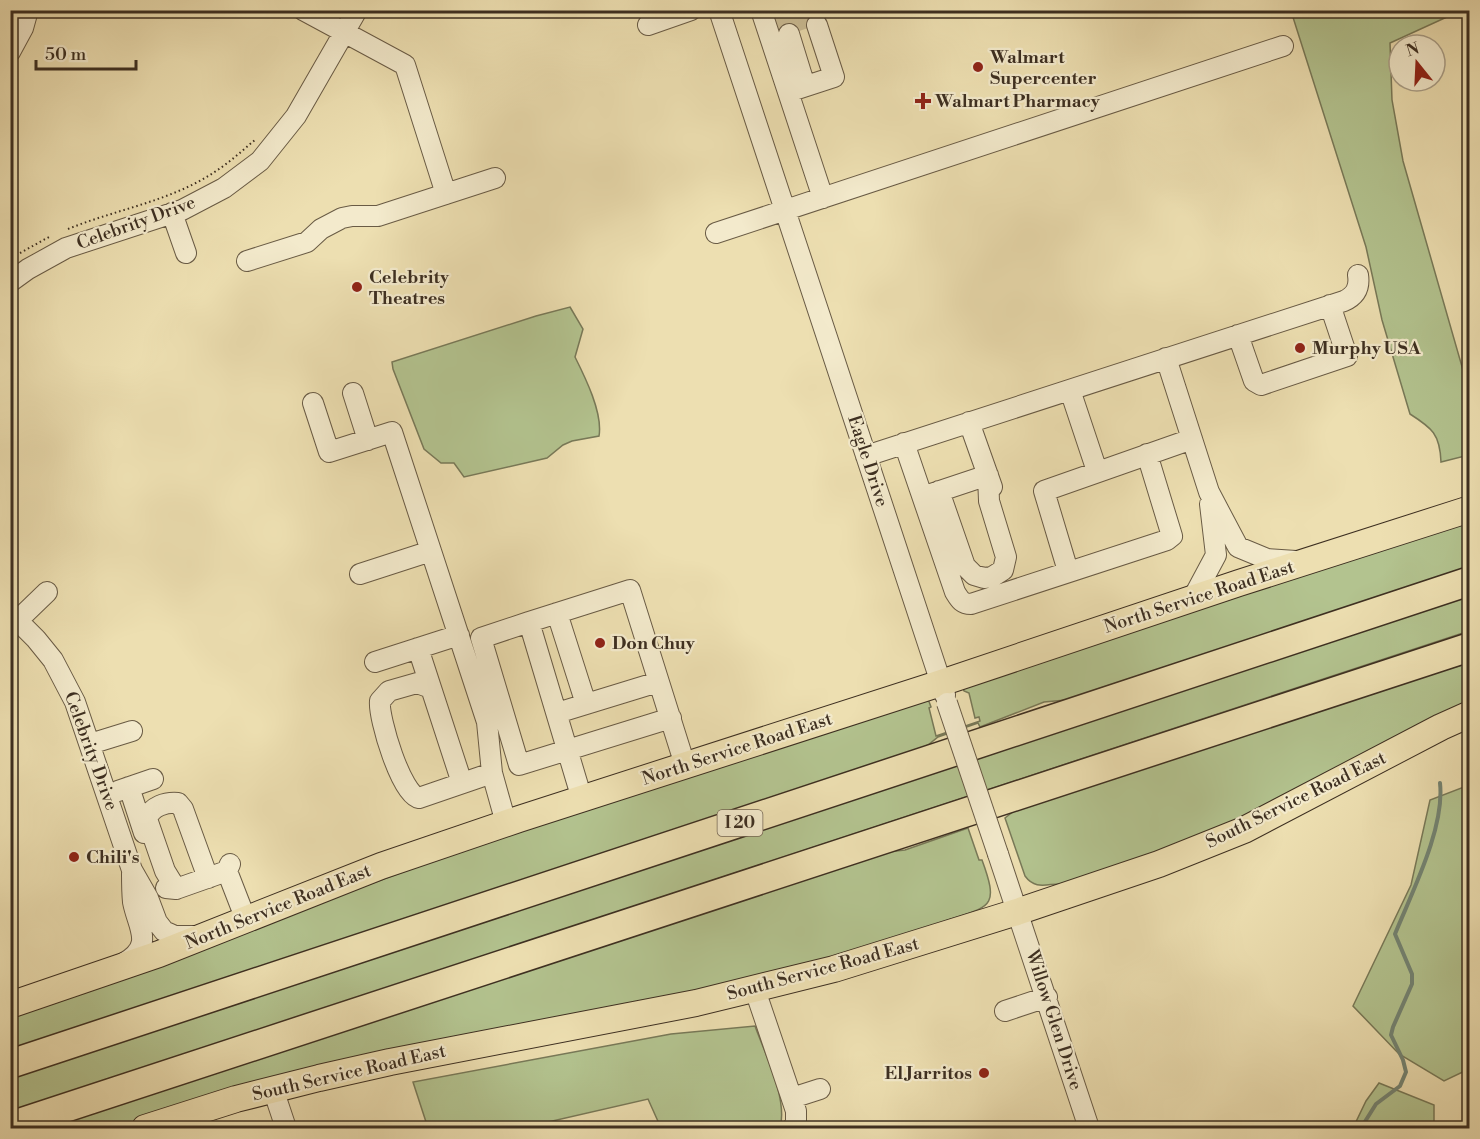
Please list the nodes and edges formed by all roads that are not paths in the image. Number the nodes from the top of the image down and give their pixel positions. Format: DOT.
graph roads {
  1 [pos="28,10"];
  2 [pos="303,10"];
  3 [pos="357,10"];
  4 [pos="691,10"];
  5 [pos="719,10"];
  6 [pos="761,10"];
  7 [pos="648,25"];
  8 [pos="344,34"];
  9 [pos="1283,46"];
  10 [pos="10,51"];
  11 [pos="808,85"];
  12 [pos="495,178"];
  13 [pos="446,194"];
  14 [pos="823,198"];
  15 [pos="785,210"];
  16 [pos="172,213"];
  17 [pos="716,233"];
  18 [pos="186,253"];
  19 [pos="247,261"];
  20 [pos="1358,275"];
  21 [pos="10,282"];
  22 [pos="1330,305"];
  23 [pos="1238,335"];
  24 [pos="1166,358"];
  25 [pos="1070,390"];
  26 [pos="353,393"];
  27 [pos="313,403"];
  28 [pos="969,422"];
  29 [pos="1192,439"];
  30 [pos="368,440"];
  31 [pos="904,443"];
  32 [pos="1147,454"];
  33 [pos="866,456"];
  34 [pos="1097,471"];
  35 [pos="988,475"];
  36 [pos="1209,492"];
  37 [pos="930,494"];
  38 [pos="1470,509"];
  39 [pos="432,551"];
  40 [pos="1304,562"];
  41 [pos="1068,572"];
  42 [pos="360,574"];
  43 [pos="1470,581"];
  44 [pos="1024,586"];
  45 [pos="47,592"];
  46 [pos="1193,598"];
  47 [pos="556,613"];
  48 [pos="14,617"];
  49 [pos="529,622"];
  50 [pos="459,635"];
  51 [pos="1470,647"];
  52 [pos="418,648"];
  53 [pos="375,662"];
  54 [pos="658,682"];
  55 [pos="431,688"];
  56 [pos="944,693"];
  57 [pos="586,704"];
  58 [pos="557,713"];
  59 [pos="1470,714"];
  60 [pos="671,718"];
  61 [pos="132,731"];
  62 [pos="90,744"];
  63 [pos="568,750"];
  64 [pos="685,765"];
  65 [pos="492,773"];
  66 [pos="153,780"];
  67 [pos="462,783"];
  68 [pos="129,787"];
  69 [pos="107,795"];
  70 [pos="582,799"];
  71 [pos="506,823"];
  72 [pos="132,870"];
  73 [pos="208,878"];
  74 [pos="176,889"];
  75 [pos="1017,912"];
  76 [pos="246,920"];
  77 [pos="211,934"];
  78 [pos="111,970"];
  79 [pos="755,990"];
  80 [pos="1047,997"];
  81 [pos="10,1005"];
  82 [pos="1005,1011"];
  83 [pos="10,1064"];
  84 [pos="273,1089"];
  85 [pos="820,1089"];
  86 [pos="792,1098"];
  87 [pos="10,1126"];
  88 [pos="145,1128"];
  89 [pos="286,1128"];
  90 [pos="793,1128"];
  91 [pos="1089,1128"];
  1 -- 10 [label="street"];
  2 -- 8 [label="street"];
  3 -- 8 [label="street, Celebrity Drive"];
  4 -- 7 [label="street"];
  5 -- 15 [label="street, Eagle Drive"];
  6 -- 11 [label="street"];
  8 -- 13 [label="street"];
  8 -- 16 [label="street, Celebrity Drive"];
  9 -- 14 [label="street"];
  11 -- 11 [label="street"];
  11 -- 14 [label="street"];
  12 -- 13 [label="street"];
  13 -- 19 [label="street"];
  14 -- 15 [label="street"];
  15 -- 17 [label="street"];
  15 -- 33 [label="street, Eagle Drive"];
  16 -- 18 [label="street"];
  16 -- 21 [label="street, Celebrity Drive"];
  20 -- 22 [label="street"];
  22 -- 23 [label="street"];
  22 -- 23 [label="street"];
  23 -- 24 [label="street"];
  24 -- 25 [label="street"];
  24 -- 29 [label="street"];
  25 -- 28 [label="street"];
  25 -- 34 [label="street"];
  26 -- 30 [label="street"];
  27 -- 30 [label="street"];
  28 -- 31 [label="street"];
  28 -- 35 [label="street"];
  29 -- 32 [label="street"];
  29 -- 36 [label="street"];
  30 -- 39 [label="street"];
  31 -- 33 [label="street"];
  31 -- 37 [label="street"];
  32 -- 34 [label="street"];
  32 -- 41 [label="street"];
  33 -- 56 [label="street, Eagle Drive"];
  34 -- 41 [label="street"];
  35 -- 37 [label="street"];
  35 -- 37 [label="street"];
  35 -- 44 [label="street"];
  36 -- 40 [label="street"];
  36 -- 46 [label="street"];
  37 -- 44 [label="street"];
  38 -- 40 [label="main road, North Service Road East"];
  39 -- 42 [label="street"];
  39 -- 50 [label="street"];
  40 -- 46 [label="main road, North Service Road East"];
  41 -- 44 [label="street"];
  43 -- 83 [label="highway, I 20"];
  45 -- 48 [label="street"];
  46 -- 56 [label="main road, North Service Road East"];
  47 -- 49 [label="street"];
  47 -- 54 [label="street"];
  47 -- 57 [label="street"];
  48 -- 62 [label="street, Celebrity Drive"];
  49 -- 58 [label="street"];
  49 -- 63 [label="street"];
  50 -- 52 [label="street"];
  50 -- 65 [label="street"];
  51 -- 87 [label="highway"];
  52 -- 53 [label="street"];
  52 -- 55 [label="street"];
  54 -- 57 [label="street"];
  54 -- 60 [label="street"];
  55 -- 67 [label="street"];
  55 -- 67 [label="street"];
  56 -- 64 [label="main road, North Service Road East"];
  56 -- 75 [label="street, Eagle Drive, bridge"];
  57 -- 58 [label="street"];
  58 -- 63 [label="street"];
  59 -- 75 [label="main road, South Service Road East"];
  60 -- 63 [label="street"];
  60 -- 64 [label="street"];
  61 -- 62 [label="street"];
  62 -- 69 [label="street, Celebrity Drive"];
  63 -- 70 [label="street"];
  64 -- 70 [label="main road, North Service Road East"];
  65 -- 67 [label="street"];
  65 -- 71 [label="street"];
  66 -- 68 [label="street"];
  68 -- 69 [label="street"];
  68 -- 74 [label="street"];
  69 -- 72 [label="street, Celebrity Drive"];
  70 -- 71 [label="main road, North Service Road East"];
  71 -- 76 [label="main road, North Service Road East"];
  72 -- 77 [label="street"];
  72 -- 78 [label="street"];
  73 -- 74 [label="street"];
  73 -- 74 [label="street"];
  73 -- 76 [label="street"];
  75 -- 79 [label="main road, South Service Road East"];
  75 -- 80 [label="street, Willow Glen Drive"];
  76 -- 77 [label="main road, North Service Road East"];
  77 -- 78 [label="main road, North Service Road East"];
  78 -- 81 [label="main road, North Service Road East"];
  79 -- 84 [label="main road, South Service Road East"];
  79 -- 86 [label="street"];
  80 -- 82 [label="street"];
  80 -- 91 [label="street, Willow Glen Drive"];
  84 -- 88 [label="main road, South Service Road East"];
  84 -- 89 [label="street"];
  85 -- 86 [label="street"];
  86 -- 90 [label="street"];
}
